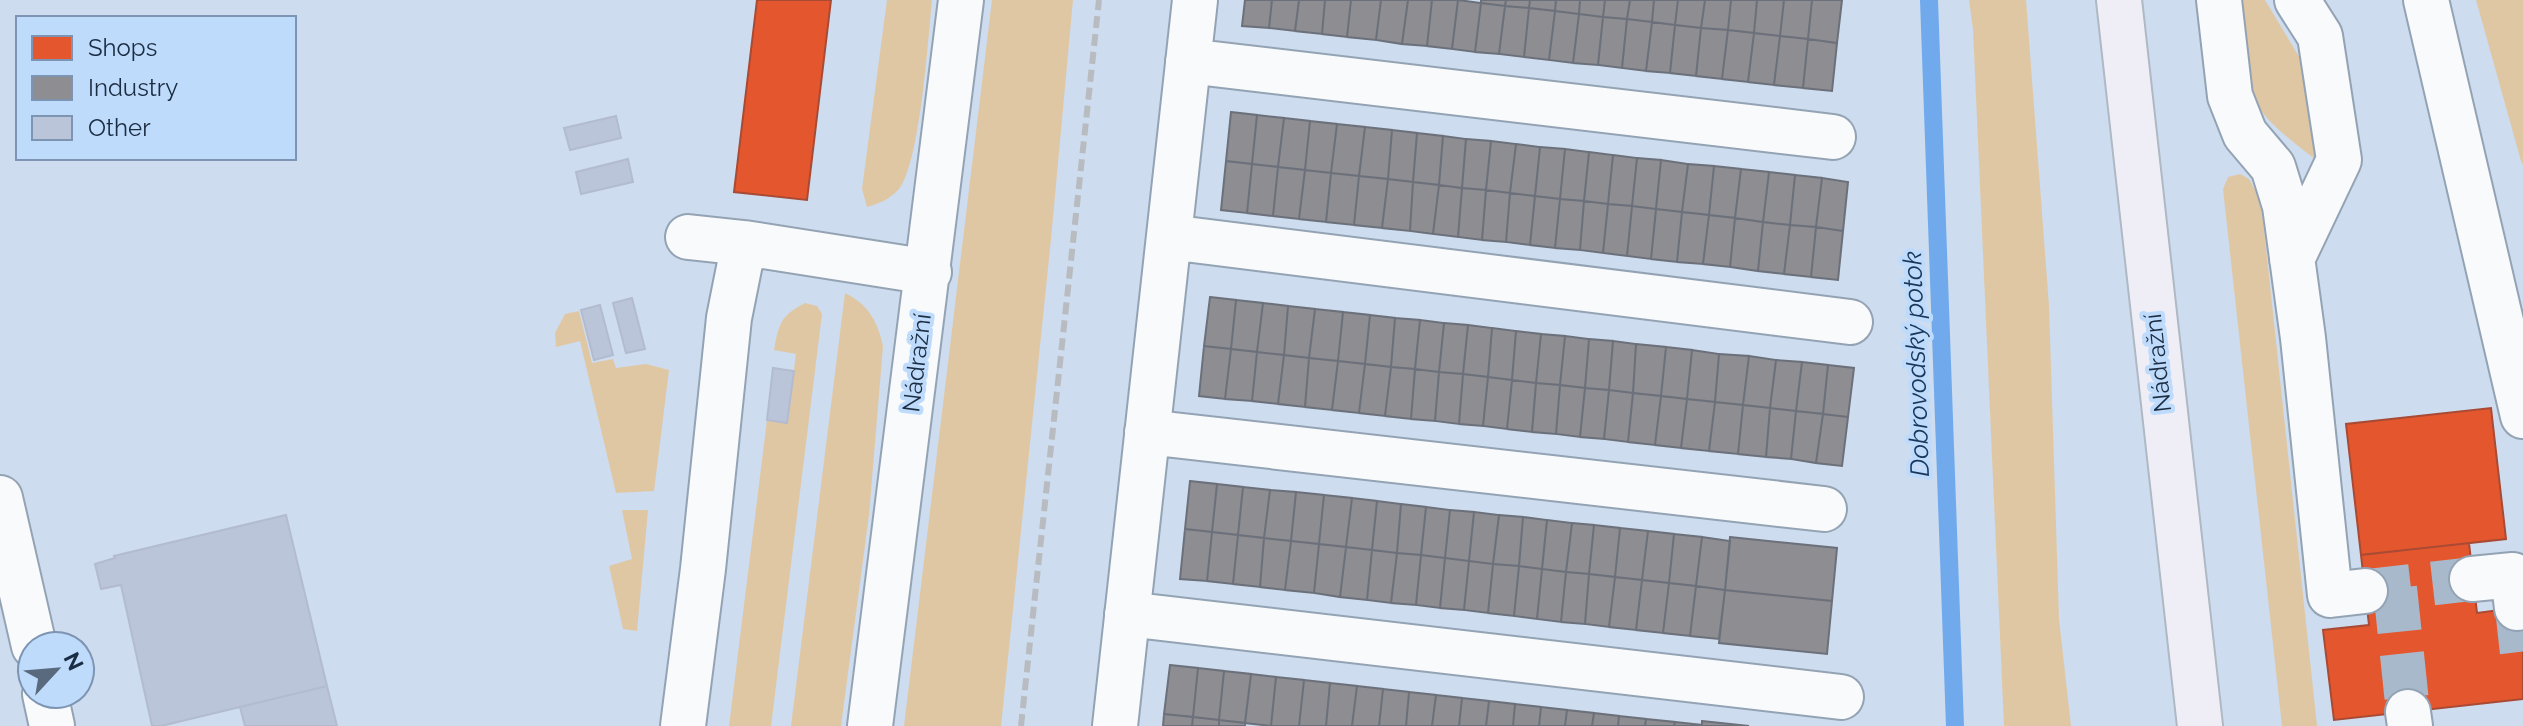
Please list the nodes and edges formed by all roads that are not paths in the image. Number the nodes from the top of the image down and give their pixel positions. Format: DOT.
graph roads {
  1 [pos="961,0"];
  2 [pos="1195,0"];
  3 [pos="2119,0"];
  4 [pos="2219,0"];
  5 [pos="2297,0"];
  6 [pos="2426,0"];
  7 [pos="1188,61"];
  8 [pos="1833,137"];
  9 [pos="688,237"];
  10 [pos="1169,237"];
  11 [pos="744,243"];
  12 [pos="2292,259"];
  13 [pos="929,272"];
  14 [pos="1850,322"];
  15 [pos="2523,416"];
  16 [pos="1147,432"];
  17 [pos="0,498"];
  18 [pos="1824,509"];
  19 [pos="2472,579"];
  20 [pos="2365,591"];
  21 [pos="2517,608"];
  22 [pos="1127,614"];
  23 [pos="30,630"];
  24 [pos="1841,697"];
  25 [pos="683,726"];
  26 [pos="870,726"];
  27 [pos="1115,726"];
  28 [pos="2200,726"];
  1 -- 13 [label="street, Nádražní"];
  2 -- 7 [label="street"];
  3 -- 28 [label="main road, Nádražní"];
  4 -- 12 [label="street"];
  5 -- 12 [label="street"];
  6 -- 15 [label="street"];
  7 -- 8 [label="street"];
  7 -- 10 [label="street"];
  9 -- 11 [label="street"];
  10 -- 14 [label="street"];
  10 -- 16 [label="street"];
  11 -- 13 [label="street"];
  11 -- 25 [label="street"];
  12 -- 20 [label="street"];
  13 -- 26 [label="street, Nádražní"];
  16 -- 18 [label="street"];
  16 -- 22 [label="street"];
  17 -- 23 [label="street"];
  19 -- 21 [label="street"];
  22 -- 24 [label="street"];
  22 -- 27 [label="street"];
}
